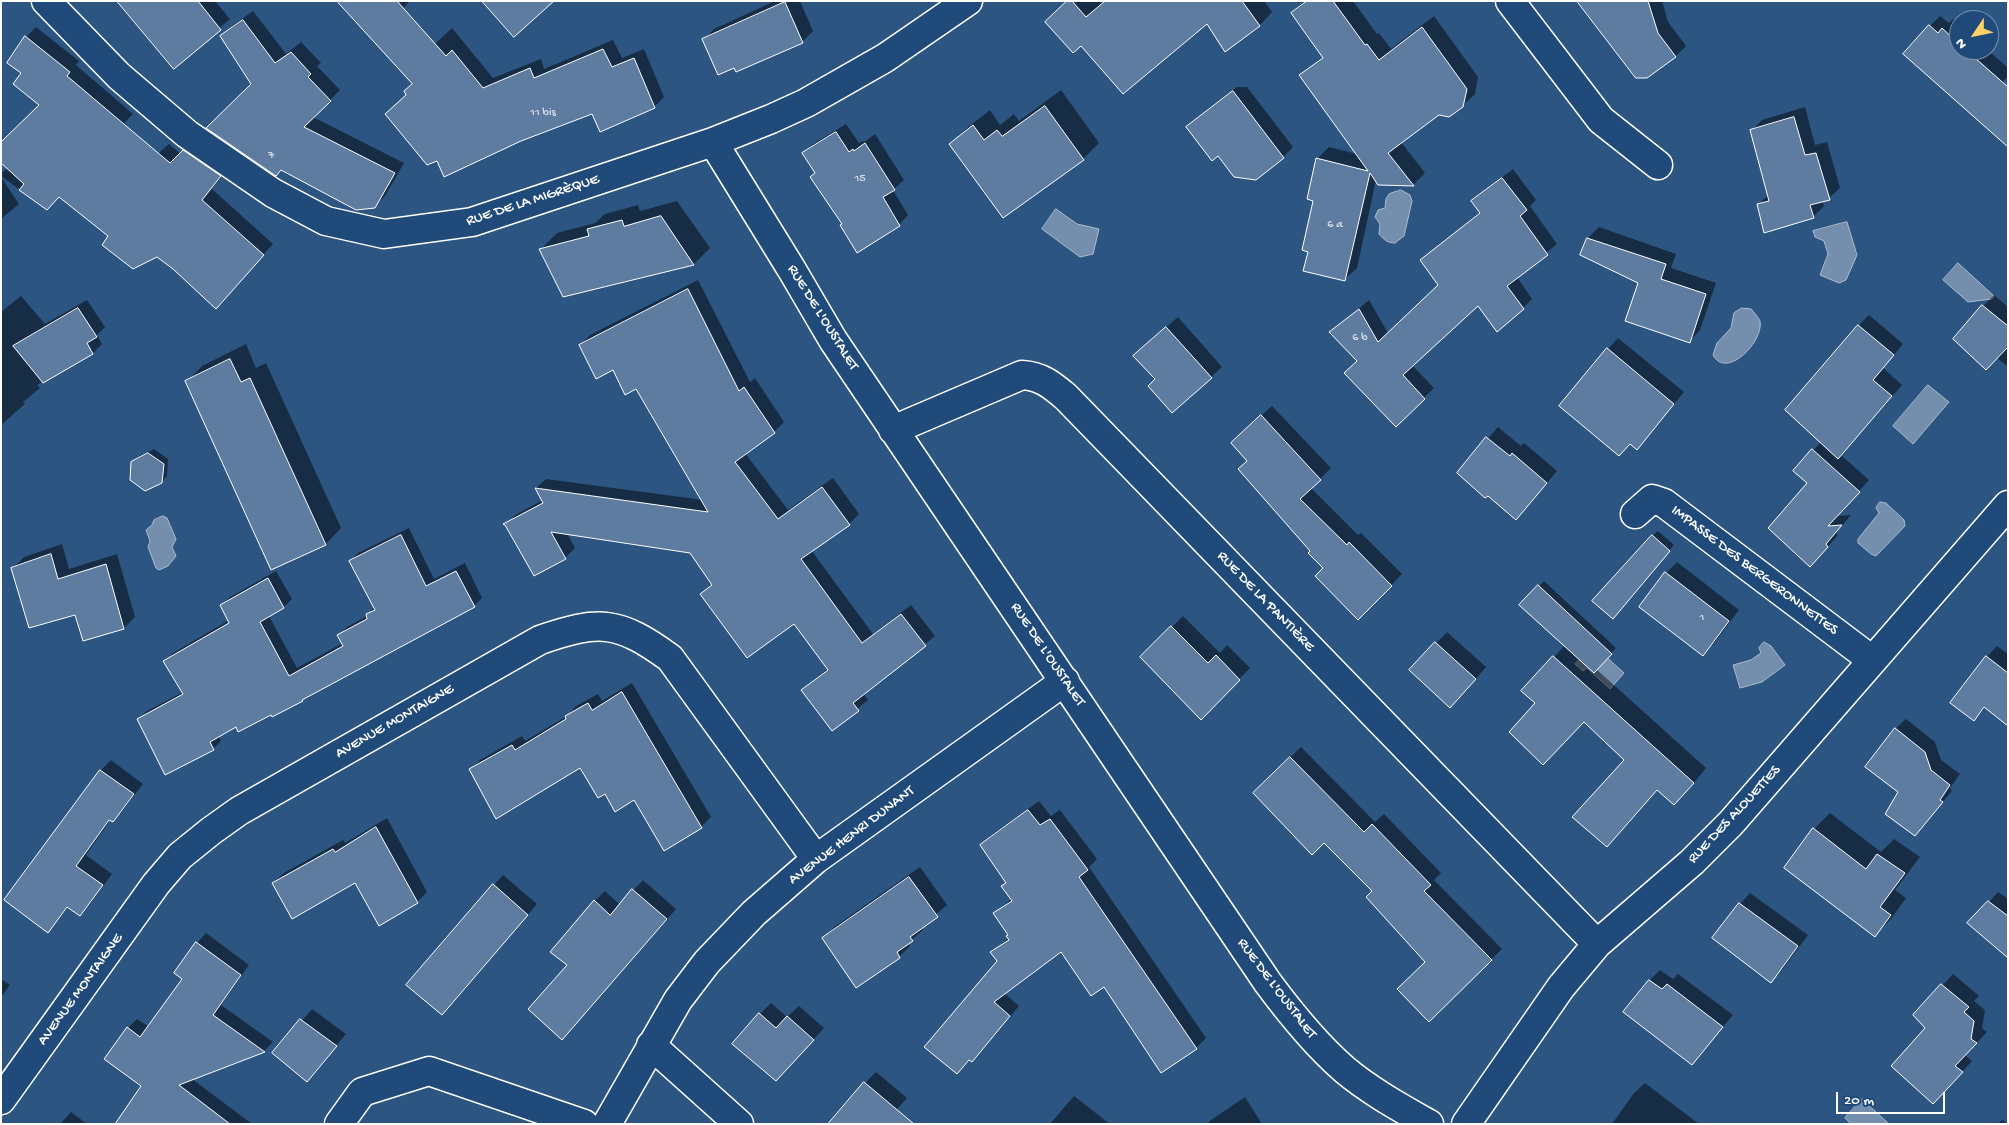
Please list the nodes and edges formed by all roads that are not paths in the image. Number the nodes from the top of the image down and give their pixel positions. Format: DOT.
graph roads {
  1 [pos="46,1"];
  2 [pos="968,1"];
  3 [pos="1510,1"];
  4 [pos="713,142"];
  5 [pos="1658,165"];
  6 [pos="893,430"];
  7 [pos="2008,505"];
  8 [pos="1635,514"];
  9 [pos="1872,660"];
  10 [pos="1065,681"];
  11 [pos="816,859"];
  12 [pos="1597,944"];
  13 [pos="651,1045"];
  14 [pos="1,1100"];
  15 [pos="339,1124"];
  16 [pos="584,1124"];
  17 [pos="607,1124"];
  18 [pos="739,1124"];
  19 [pos="1430,1124"];
  20 [pos="1466,1124"];
  1 -- 4 [label="street, RUE DE LA MIGRÈQUE"];
  2 -- 4 [label="street, RUE DE LA MIGRÈQUE"];
  3 -- 5 [label="street"];
  4 -- 6 [label="street, RUE DE L'OUSTALET"];
  6 -- 10 [label="street, RUE DE L'OUSTALET"];
  6 -- 12 [label="street, RUE DE LA PANTIÈRE"];
  7 -- 9 [label="street, RUE DES ALOUETTES"];
  8 -- 9 [label="street, IMPASSE DES BERGERONNETTES"];
  9 -- 12 [label="street, RUE DES ALOUETTES"];
  10 -- 11 [label="street, AVENUE HENRI DUNANT"];
  10 -- 19 [label="street, RUE DE L'OUSTALET"];
  11 -- 13 [label="street, AVENUE HENRI DUNANT"];
  11 -- 14 [label="street, AVENUE MONTAIGNE"];
  12 -- 20 [label="street, RUE DES ALOUETTES"];
  13 -- 17 [label="street, AVENUE HENRI DUNANT"];
  13 -- 18 [label="street"];
  15 -- 16 [label="street"];
}
